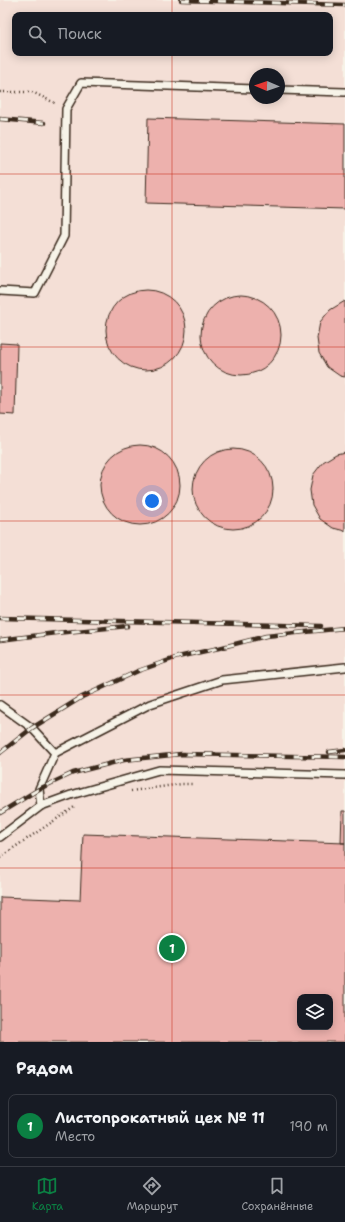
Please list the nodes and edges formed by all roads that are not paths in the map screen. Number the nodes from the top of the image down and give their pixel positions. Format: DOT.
graph roads {
  1 [pos="249,89"];
  2 [pos="285,90"];
  3 [pos="345,92"];
  4 [pos="0,291"];
  5 [pos="345,667"];
  6 [pos="0,706"];
  7 [pos="55,752"];
  8 [pos="345,775"];
  9 [pos="42,806"];
  10 [pos="0,837"];
  1 -- 4 [label="lane"];
  2 -- 3 [label="lane"];
  5 -- 7 [label="lane"];
  6 -- 7 [label="lane"];
  7 -- 9 [label="lane"];
  8 -- 9 [label="lane"];
  9 -- 10 [label="lane"];
}
